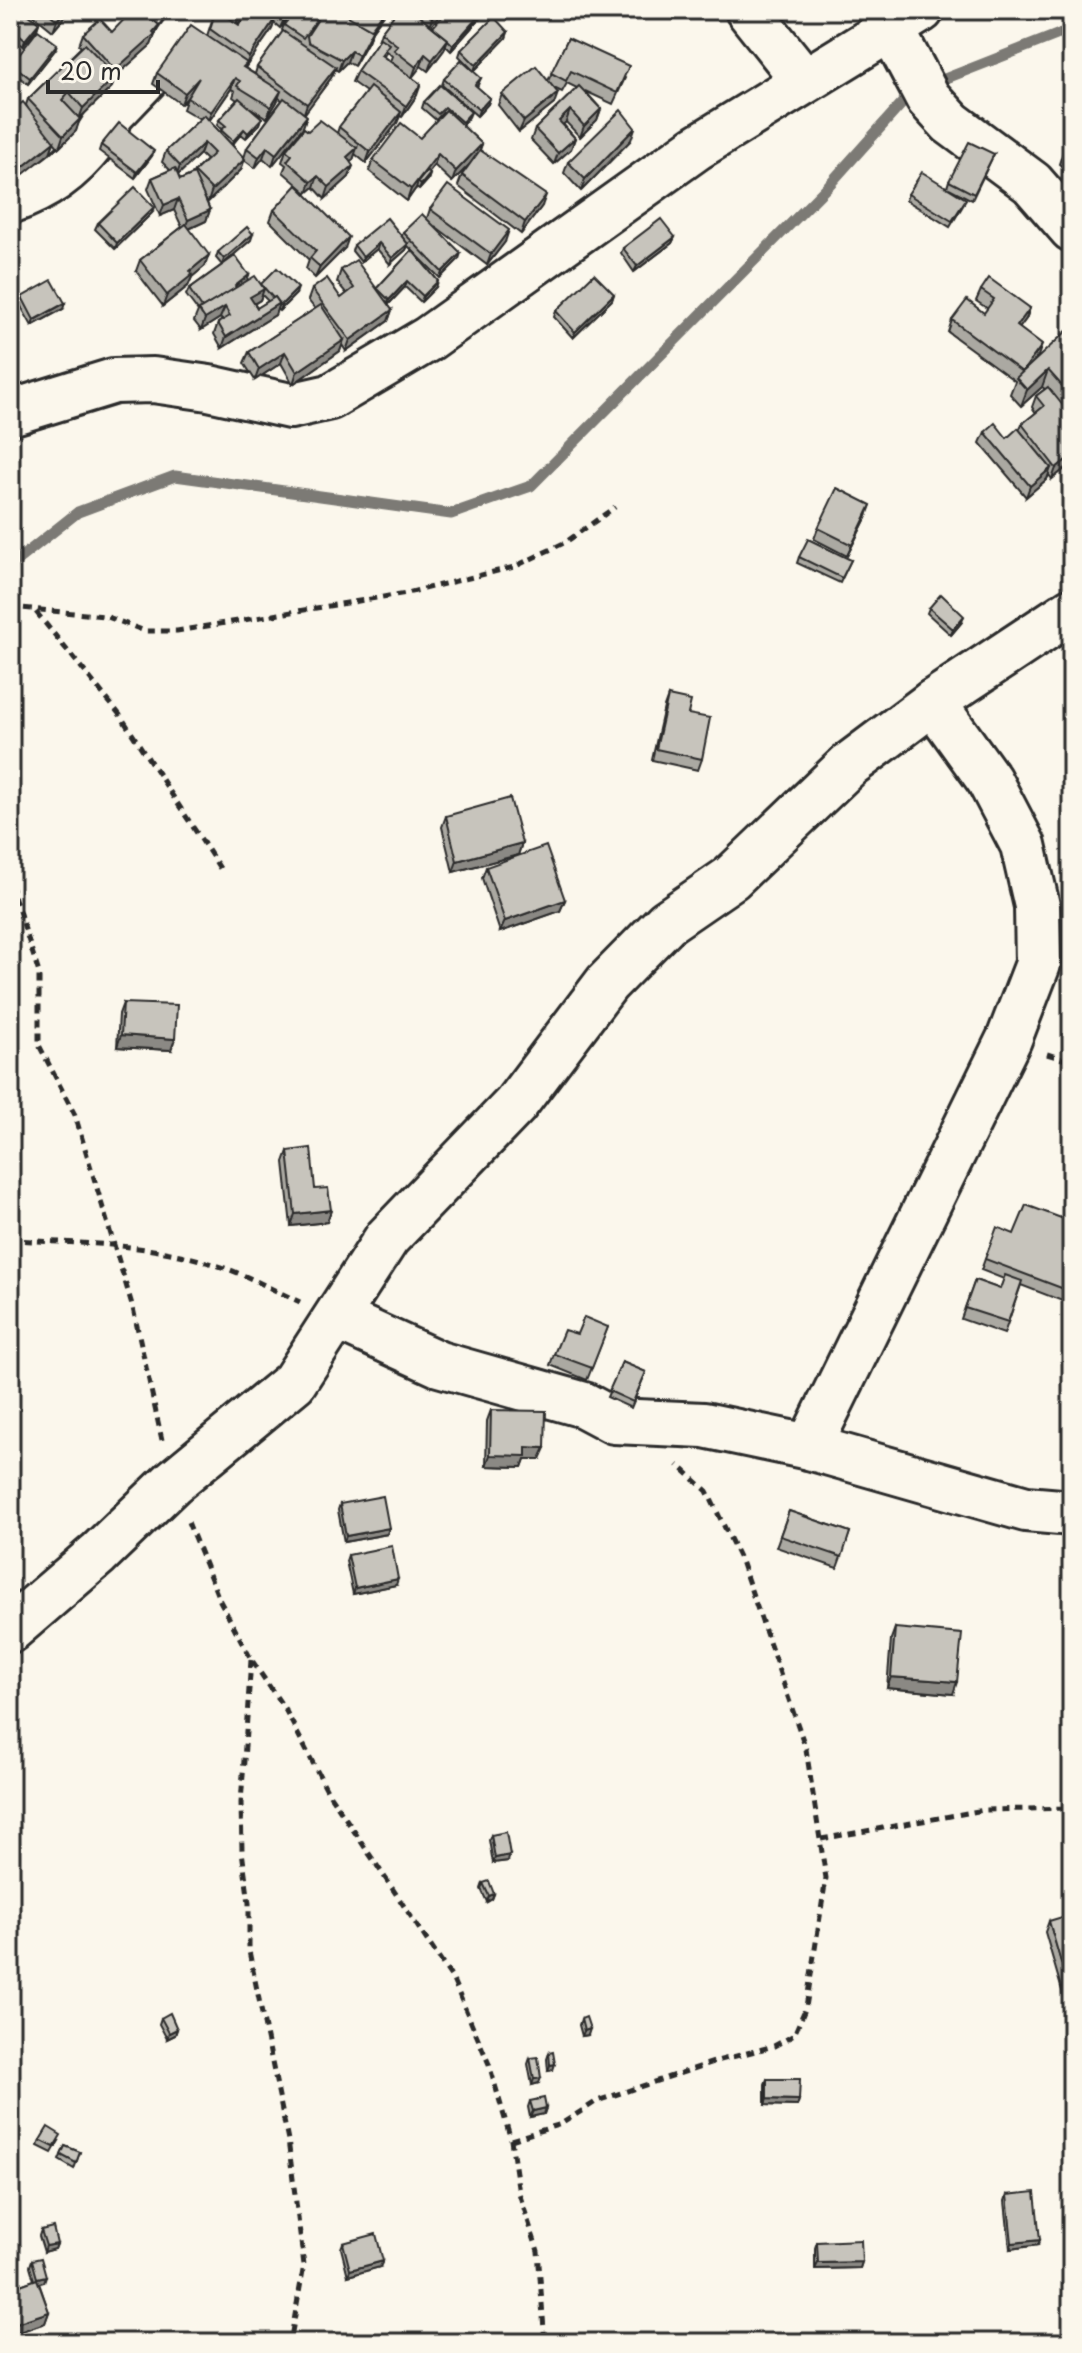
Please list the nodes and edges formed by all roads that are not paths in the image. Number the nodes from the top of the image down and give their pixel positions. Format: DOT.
graph roads {
  1 [pos="197,10"];
  2 [pos="748,10"];
  3 [pos="911,49"];
  4 [pos="803,79"];
  5 [pos="10,201"];
  6 [pos="1072,229"];
  7 [pos="10,413"];
  8 [pos="1072,610"];
  9 [pos="933,702"];
  10 [pos="338,1318"];
  11 [pos="809,1447"];
  12 [pos="1072,1513"];
  13 [pos="10,1630"];
  1 -- 5 [label="street"];
  2 -- 4 [label="street"];
  3 -- 4 [label="street"];
  3 -- 6 [label="street"];
  4 -- 7 [label="street"];
  8 -- 9 [label="street"];
  9 -- 10 [label="street"];
  9 -- 11 [label="street"];
  10 -- 11 [label="street"];
  10 -- 13 [label="street"];
  11 -- 12 [label="street"];
}
